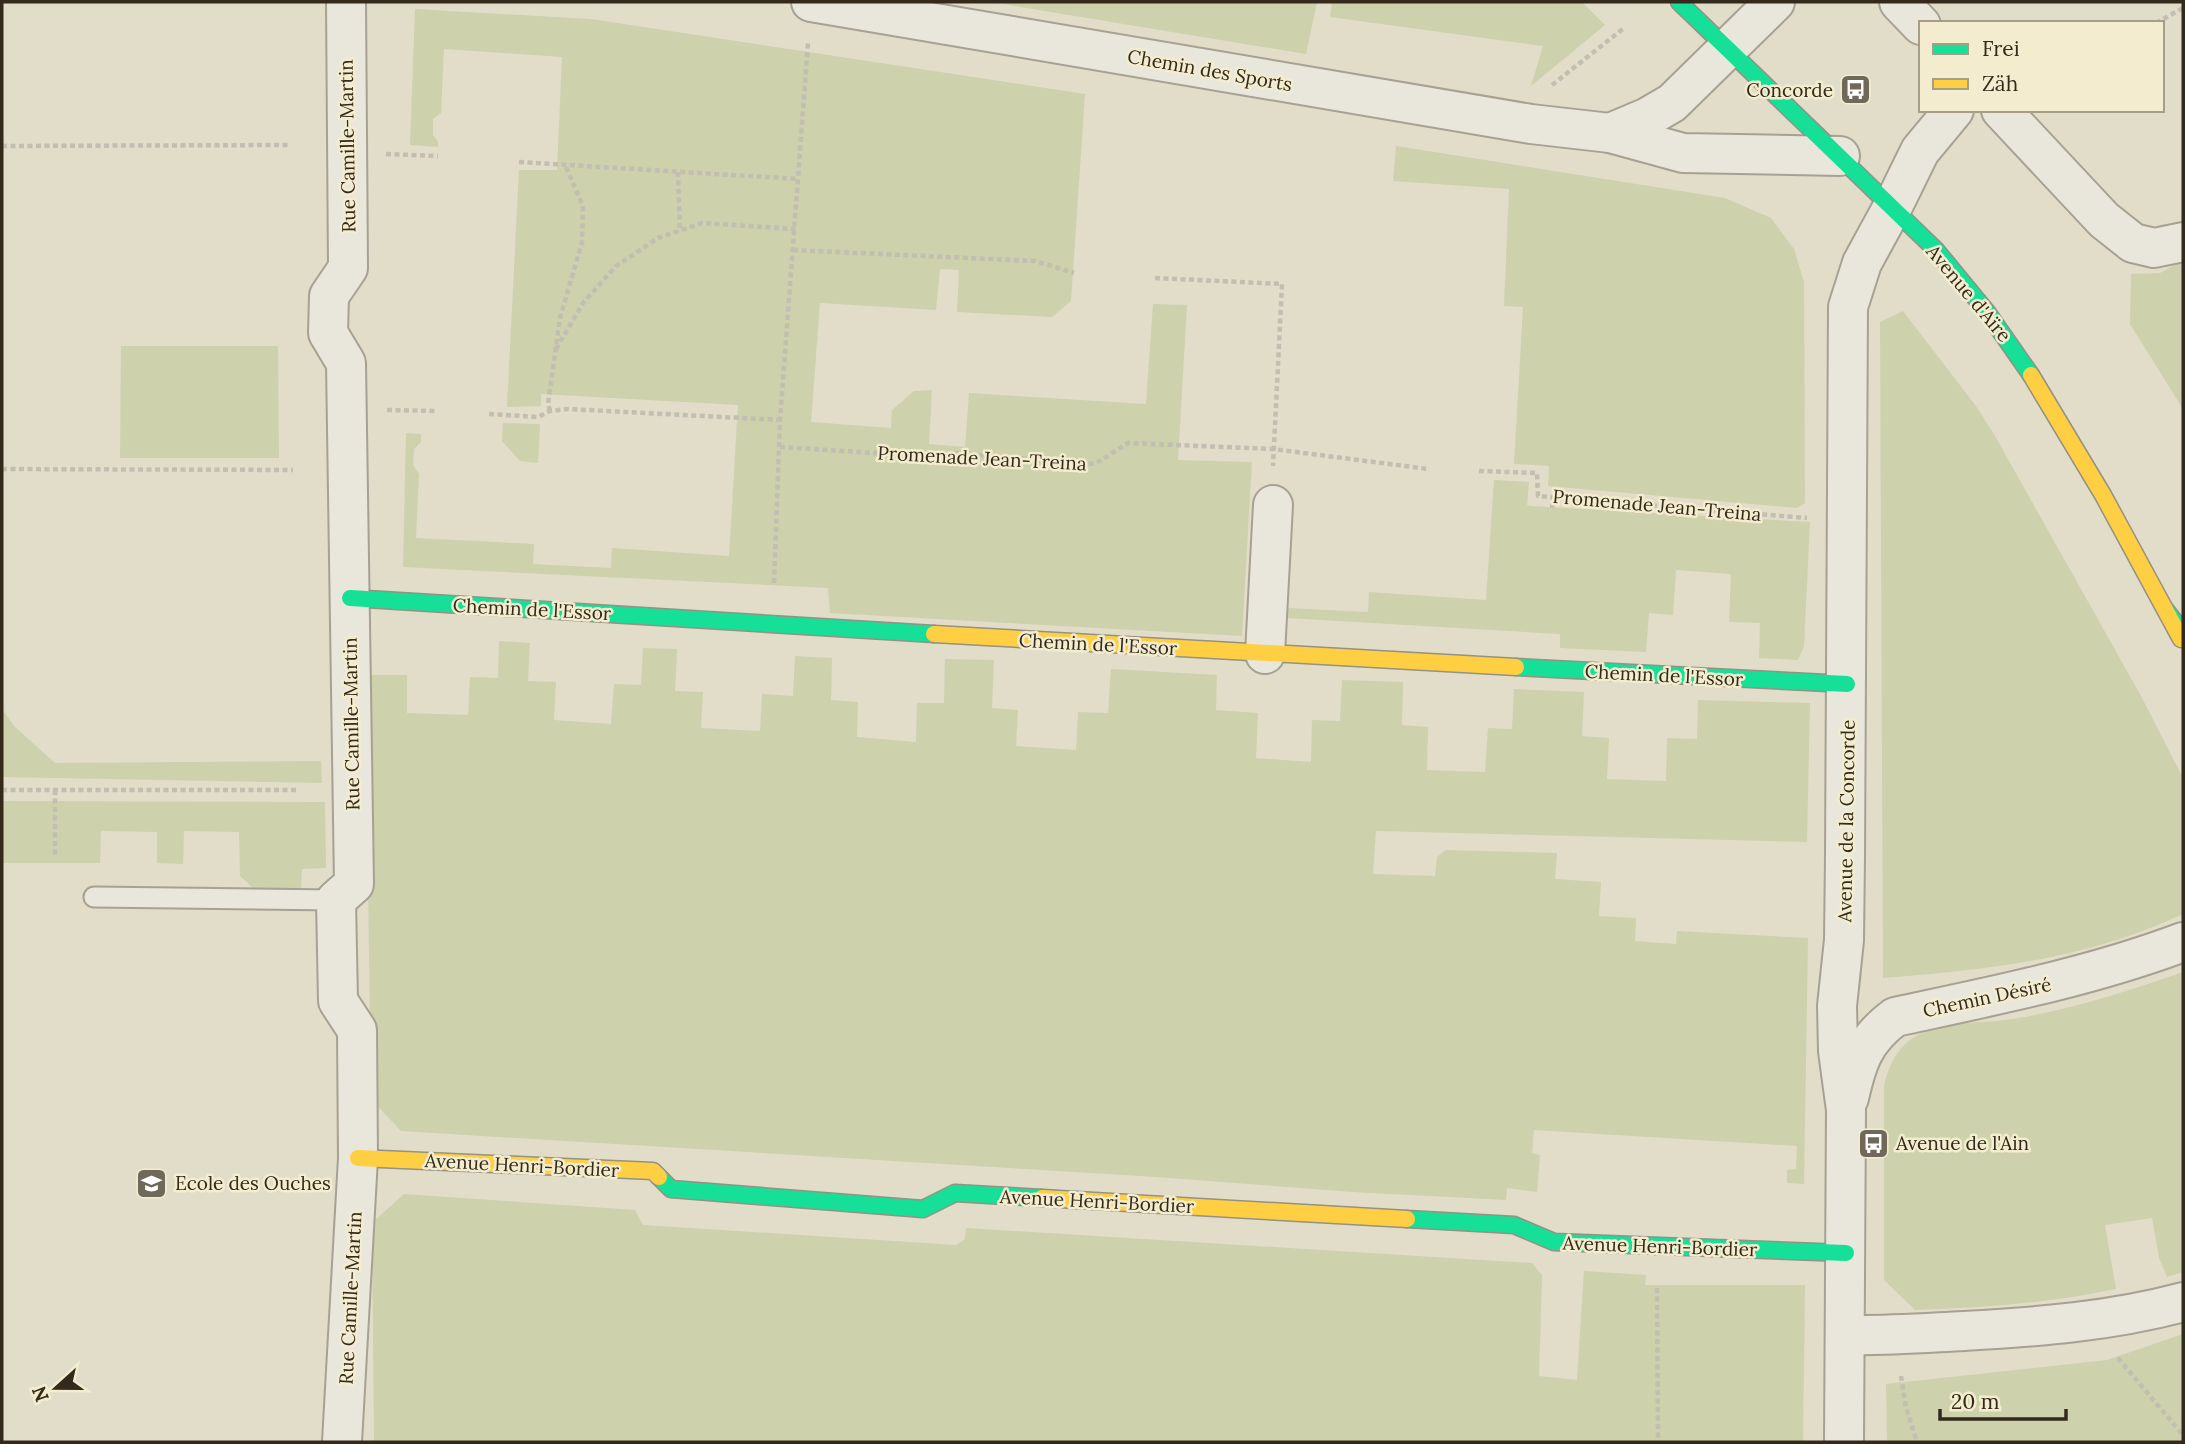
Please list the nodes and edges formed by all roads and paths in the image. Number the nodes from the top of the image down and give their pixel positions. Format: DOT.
graph roads {
  1 [pos="346,2"];
  2 [pos="811,2"];
  3 [pos="1679,2"];
  4 [pos="1775,2"];
  5 [pos="1899,2"];
  6 [pos="2183,8"];
  7 [pos="2160,21"];
  8 [pos="1919,23"];
  9 [pos="1624,28"];
  10 [pos="808,39"];
  11 [pos="1728,50"];
  12 [pos="1545,91"];
  13 [pos="1952,112"];
  14 [pos="2003,112"];
  15 [pos="1610,133"];
  16 [pos="289,145"];
  17 [pos="2,146"];
  18 [pos="347,152"];
  19 [pos="438,156"];
  20 [pos="1840,156"];
  21 [pos="519,162"];
  22 [pos="565,164"];
  23 [pos="678,172"];
  24 [pos="798,179"];
  25 [pos="1892,208"];
  26 [pos="795,229"];
  27 [pos="680,231"];
  28 [pos="2183,242"];
  29 [pos="793,250"];
  30 [pos="1074,273"];
  31 [pos="1155,278"];
  32 [pos="556,349"];
  33 [pos="347,409"];
  34 [pos="436,411"];
  35 [pos="550,411"];
  36 [pos="489,414"];
  37 [pos="780,420"];
  38 [pos="780,447"];
  39 [pos="1273,449"];
  40 [pos="1428,469"];
  41 [pos="2,470"];
  42 [pos="293,470"];
  43 [pos="1479,471"];
  44 [pos="1553,497"];
  45 [pos="1273,505"];
  46 [pos="1552,508"];
  47 [pos="1815,518"];
  48 [pos="350,598"];
  49 [pos="2165,609"];
  50 [pos="772,624"];
  51 [pos="2183,632"];
  52 [pos="2183,644"];
  53 [pos="1265,654"];
  54 [pos="1847,684"];
  55 [pos="2,790"];
  56 [pos="55,790"];
  57 [pos="296,790"];
  58 [pos="55,857"];
  59 [pos="94,897"];
  60 [pos="336,900"];
  61 [pos="1844,940"];
  62 [pos="2183,942"];
  63 [pos="1895,1017"];
  64 [pos="1846,1111"];
  65 [pos="358,1158"];
  66 [pos="1657,1245"];
  67 [pos="1846,1253"];
  68 [pos="2183,1301"];
  69 [pos="1845,1335"];
  70 [pos="2113,1352"];
  71 [pos="1901,1372"];
  72 [pos="2183,1435"];
  73 [pos="342,1442"];
  74 [pos="1658,1442"];
  75 [pos="1844,1442"];
  76 [pos="1917,1442"];
  1 -- 18 [label="street, Rue Camille-Martin"];
  2 -- 15 [label="street, Chemin des Sports"];
  3 -- 11 [label="street, Avenue d'Aïre"];
  4 -- 11 [label="street, Chemin des Sports"];
  5 -- 8 [label="street"];
  6 -- 7 [label="path"];
  9 -- 12 [label="path"];
  10 -- 24 [label="path"];
  11 -- 15 [label="street, Chemin des Sports"];
  11 -- 20 [label="street, Avenue d'Aïre"];
  13 -- 25 [label="street, Avenue de la Concorde"];
  14 -- 28 [label="street"];
  15 -- 20 [label="street, Chemin des Sports"];
  16 -- 17 [label="path"];
  18 -- 19 [label="path"];
  18 -- 33 [label="street, Rue Camille-Martin"];
  20 -- 25 [label="street, Avenue d'Aïre"];
  21 -- 22 [label="path"];
  22 -- 23 [label="path"];
  22 -- 32 [label="path"];
  23 -- 24 [label="path"];
  23 -- 27 [label="path"];
  24 -- 26 [label="path"];
  25 -- 49 [label="street, Avenue d'Aïre"];
  25 -- 54 [label="street, Avenue de la Concorde"];
  26 -- 27 [label="path"];
  26 -- 29 [label="path"];
  27 -- 32 [label="path"];
  29 -- 30 [label="path"];
  29 -- 37 [label="path"];
  31 -- 39 [label="path"];
  32 -- 35 [label="path"];
  33 -- 34 [label="path"];
  33 -- 48 [label="street, Rue Camille-Martin"];
  35 -- 36 [label="path"];
  35 -- 37 [label="path"];
  37 -- 38 [label="path"];
  38 -- 39 [label="path, Promenade Jean-Treina"];
  38 -- 50 [label="path"];
  39 -- 40 [label="path, Promenade Jean-Treina"];
  39 -- 45 [label="path"];
  41 -- 42 [label="path"];
  43 -- 44 [label="path, Promenade Jean-Treina"];
  44 -- 46 [label="path"];
  44 -- 47 [label="path, Promenade Jean-Treina"];
  45 -- 53 [label="street"];
  48 -- 50 [label="street, Chemin de l'Essor"];
  48 -- 60 [label="street, Rue Camille-Martin"];
  49 -- 51 [label="street"];
  49 -- 52 [label="street, Avenue d'Aïre"];
  50 -- 53 [label="street, Chemin de l'Essor"];
  53 -- 54 [label="street, Chemin de l'Essor"];
  54 -- 61 [label="street, Avenue de la Concorde"];
  55 -- 56 [label="path"];
  56 -- 57 [label="path"];
  56 -- 58 [label="path"];
  59 -- 60 [label="lane"];
  60 -- 65 [label="street, Rue Camille-Martin"];
  61 -- 63 [label="street"];
  61 -- 64 [label="street, Avenue de la Concorde"];
  62 -- 63 [label="street, Chemin Désiré"];
  63 -- 64 [label="street, Chemin Désiré"];
  64 -- 67 [label="street, Avenue de la Concorde"];
  65 -- 66 [label="street, Avenue Henri-Bordier"];
  65 -- 73 [label="street, Rue Camille-Martin"];
  66 -- 67 [label="street, Avenue Henri-Bordier"];
  66 -- 74 [label="path"];
  67 -- 69 [label="street, Avenue de la Concorde"];
  68 -- 69 [label="street"];
  69 -- 75 [label="street, Avenue de la Concorde"];
  70 -- 72 [label="path"];
  71 -- 76 [label="path"];
}
